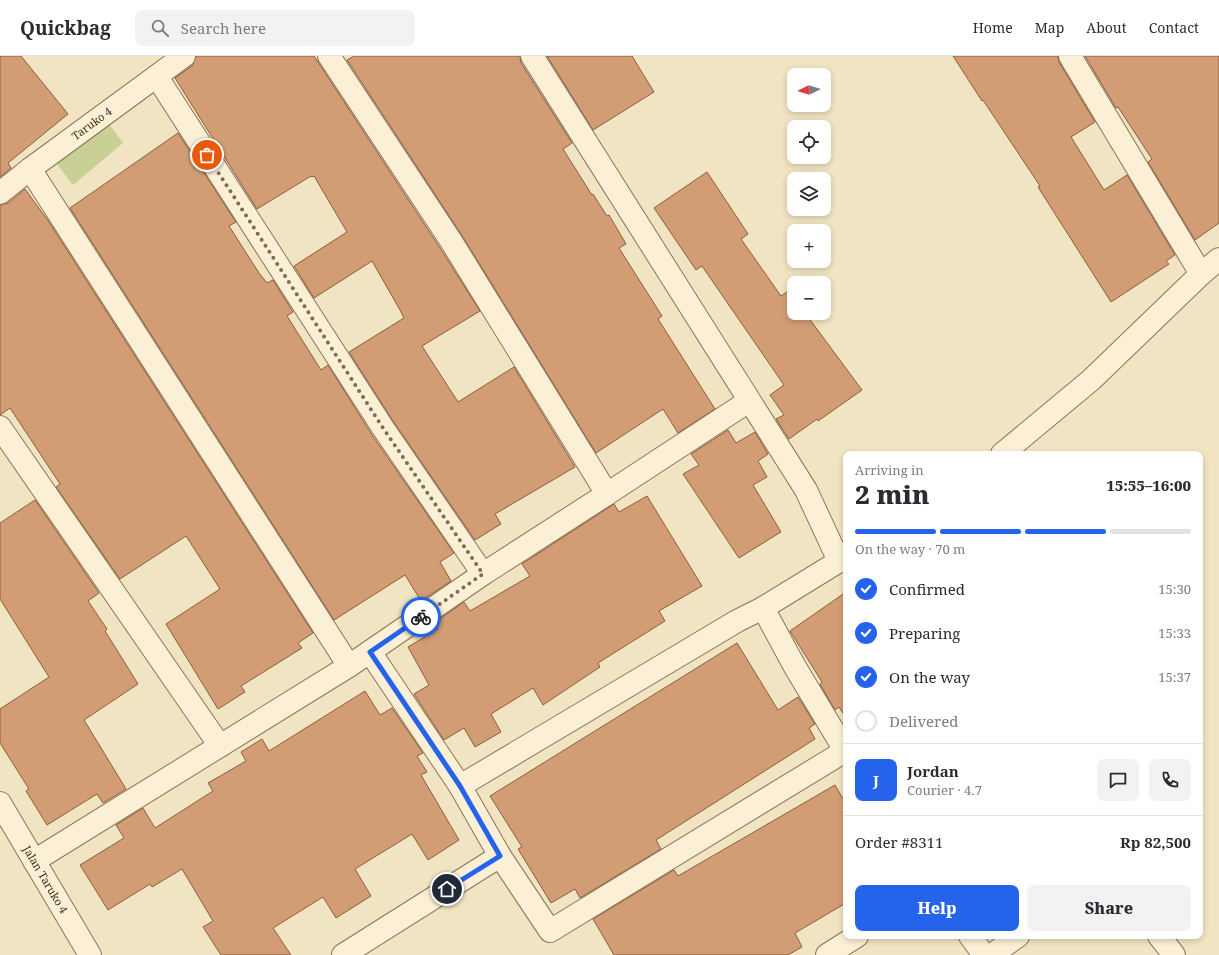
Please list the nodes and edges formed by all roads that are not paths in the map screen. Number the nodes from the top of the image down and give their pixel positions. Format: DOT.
graph roads {
  1 [pos="184,56"];
  2 [pos="329,56"];
  3 [pos="532,56"];
  4 [pos="1070,56"];
  5 [pos="157,77"];
  6 [pos="30,169"];
  7 [pos="0,193"];
  8 [pos="1219,259"];
  9 [pos="1201,274"];
  10 [pos="749,400"];
  11 [pos="0,427"];
  12 [pos="1006,451"];
  13 [pos="608,494"];
  14 [pos="843,559"];
  15 [pos="483,574"];
  16 [pos="763,608"];
  17 [pos="370,652"];
  18 [pos="349,666"];
  19 [pos="220,746"];
  20 [pos="843,747"];
  21 [pos="843,754"];
  22 [pos="460,786"];
  23 [pos="0,803"];
  24 [pos="500,856"];
  25 [pos="34,861"];
  26 [pos="852,939"];
  27 [pos="972,939"];
  28 [pos="1014,939"];
  29 [pos="1161,939"];
  30 [pos="90,955"];
  31 [pos="343,955"];
  32 [pos="827,955"];
  33 [pos="984,955"];
  34 [pos="992,955"];
  35 [pos="1174,955"];
  1 -- 5 [label="street, Taruko 4"];
  2 -- 13 [label="street"];
  3 -- 10 [label="street"];
  4 -- 9 [label="street"];
  5 -- 6 [label="street, Taruko 4"];
  5 -- 15 [label="street"];
  6 -- 7 [label="street, Taruko 4"];
  6 -- 18 [label="street"];
  8 -- 9 [label="street"];
  9 -- 12 [label="street"];
  10 -- 13 [label="street"];
  10 -- 14 [label="street"];
  11 -- 19 [label="street"];
  13 -- 15 [label="street"];
  14 -- 16 [label="street"];
  15 -- 17 [label="street"];
  16 -- 20 [label="street"];
  16 -- 22 [label="street"];
  17 -- 18 [label="street"];
  17 -- 22 [label="street"];
  18 -- 19 [label="street"];
  19 -- 25 [label="street"];
  21 -- 24 [label="street"];
  22 -- 24 [label="street"];
  23 -- 25 [label="street, Jalan Taruko 4"];
  24 -- 31 [label="street"];
  25 -- 30 [label="street, Jalan Taruko 4"];
  26 -- 32 [label="street"];
  27 -- 33 [label="street"];
  28 -- 34 [label="street"];
  29 -- 35 [label="street"];
}
